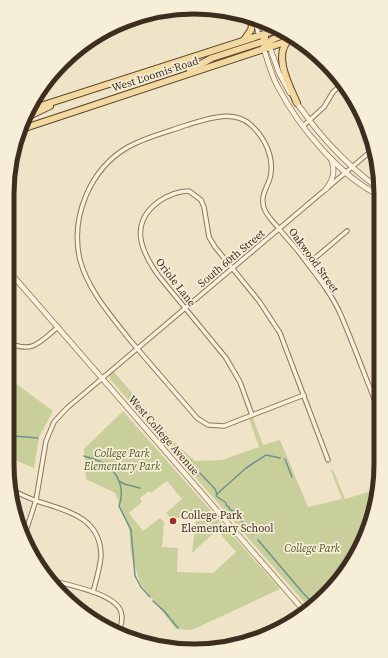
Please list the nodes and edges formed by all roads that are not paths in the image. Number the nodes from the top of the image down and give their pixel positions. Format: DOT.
graph roads {
  1 [pos="253,24"];
  2 [pos="257,26"];
  3 [pos="263,28"];
  4 [pos="271,32"];
  5 [pos="262,35"];
  6 [pos="282,37"];
  7 [pos="244,40"];
  8 [pos="288,41"];
  9 [pos="266,45"];
  10 [pos="339,87"];
  11 [pos="62,100"];
  12 [pos="297,103"];
  13 [pos="36,108"];
  14 [pos="33,115"];
  15 [pos="310,121"];
  16 [pos="303,126"];
  17 [pos="27,127"];
  18 [pos="369,152"];
  19 [pos="331,158"];
  20 [pos="353,166"];
  21 [pos="346,173"];
  22 [pos="374,183"];
  23 [pos="326,189"];
  24 [pos="374,192"];
  25 [pos="279,228"];
  26 [pos="347,231"];
  27 [pos="308,264"];
  28 [pos="231,268"];
  29 [pos="14,277"];
  30 [pos="185,308"];
  31 [pos="58,327"];
  32 [pos="14,345"];
  33 [pos="138,348"];
  34 [pos="102,378"];
  35 [pos="304,394"];
  36 [pos="374,395"];
  37 [pos="252,415"];
  38 [pos="328,460"];
  39 [pos="16,492"];
  40 [pos="36,500"];
  41 [pos="27,529"];
  42 [pos="58,581"];
  43 [pos="93,592"];
  44 [pos="302,608"];
  45 [pos="120,628"];
  1 -- 7 [label="main road"];
  2 -- 5 [label="street"];
  3 -- 5 [label="street"];
  4 -- 5 [label="main road, West Loomis Road"];
  5 -- 7 [label="main road, West Loomis Road"];
  5 -- 9 [label="main road"];
  6 -- 9 [label="main road"];
  7 -- 11 [label="main road, West Loomis Road"];
  8 -- 9 [label="main road, West Loomis Road"];
  8 -- 12 [label="main road"];
  9 -- 12 [label="street"];
  9 -- 16 [label="street"];
  9 -- 17 [label="main road, West Loomis Road"];
  10 -- 15 [label="street"];
  11 -- 13 [label="main road, West Loomis Road"];
  11 -- 14 [label="main road"];
  12 -- 15 [label="street"];
  15 -- 16 [label="street"];
  15 -- 20 [label="street"];
  16 -- 19 [label="street"];
  18 -- 20 [label="street, South 60th Street"];
  19 -- 21 [label="street"];
  19 -- 23 [label="street"];
  20 -- 21 [label="street, South 60th Street"];
  20 -- 22 [label="street"];
  21 -- 23 [label="street, South 60th Street"];
  21 -- 24 [label="street"];
  23 -- 25 [label="street, South 60th Street"];
  25 -- 27 [label="street, Oakwood Street"];
  25 -- 28 [label="street, South 60th Street"];
  25 -- 33 [label="street, Oakwood Street"];
  26 -- 27 [label="street"];
  27 -- 36 [label="street, Oakwood Street"];
  28 -- 30 [label="street, South 60th Street"];
  28 -- 30 [label="street, Oriole Lane"];
  28 -- 35 [label="street, Oriole Lane"];
  29 -- 31 [label="street, West College Avenue"];
  30 -- 33 [label="street, South 60th Street"];
  30 -- 37 [label="street, Oriole Lane"];
  31 -- 32 [label="street"];
  31 -- 34 [label="street, West College Avenue"];
  33 -- 34 [label="street, South 60th Street"];
  33 -- 37 [label="street, Oakwood Street"];
  34 -- 40 [label="street, South 60th Street"];
  34 -- 44 [label="street, West College Avenue"];
  35 -- 37 [label="street, Oakwood Street"];
  35 -- 38 [label="street, Oriole Lane"];
  39 -- 40 [label="street"];
  40 -- 41 [label="street, South 60th Street"];
  40 -- 43 [label="street"];
  42 -- 43 [label="street"];
  43 -- 45 [label="street"];
}
